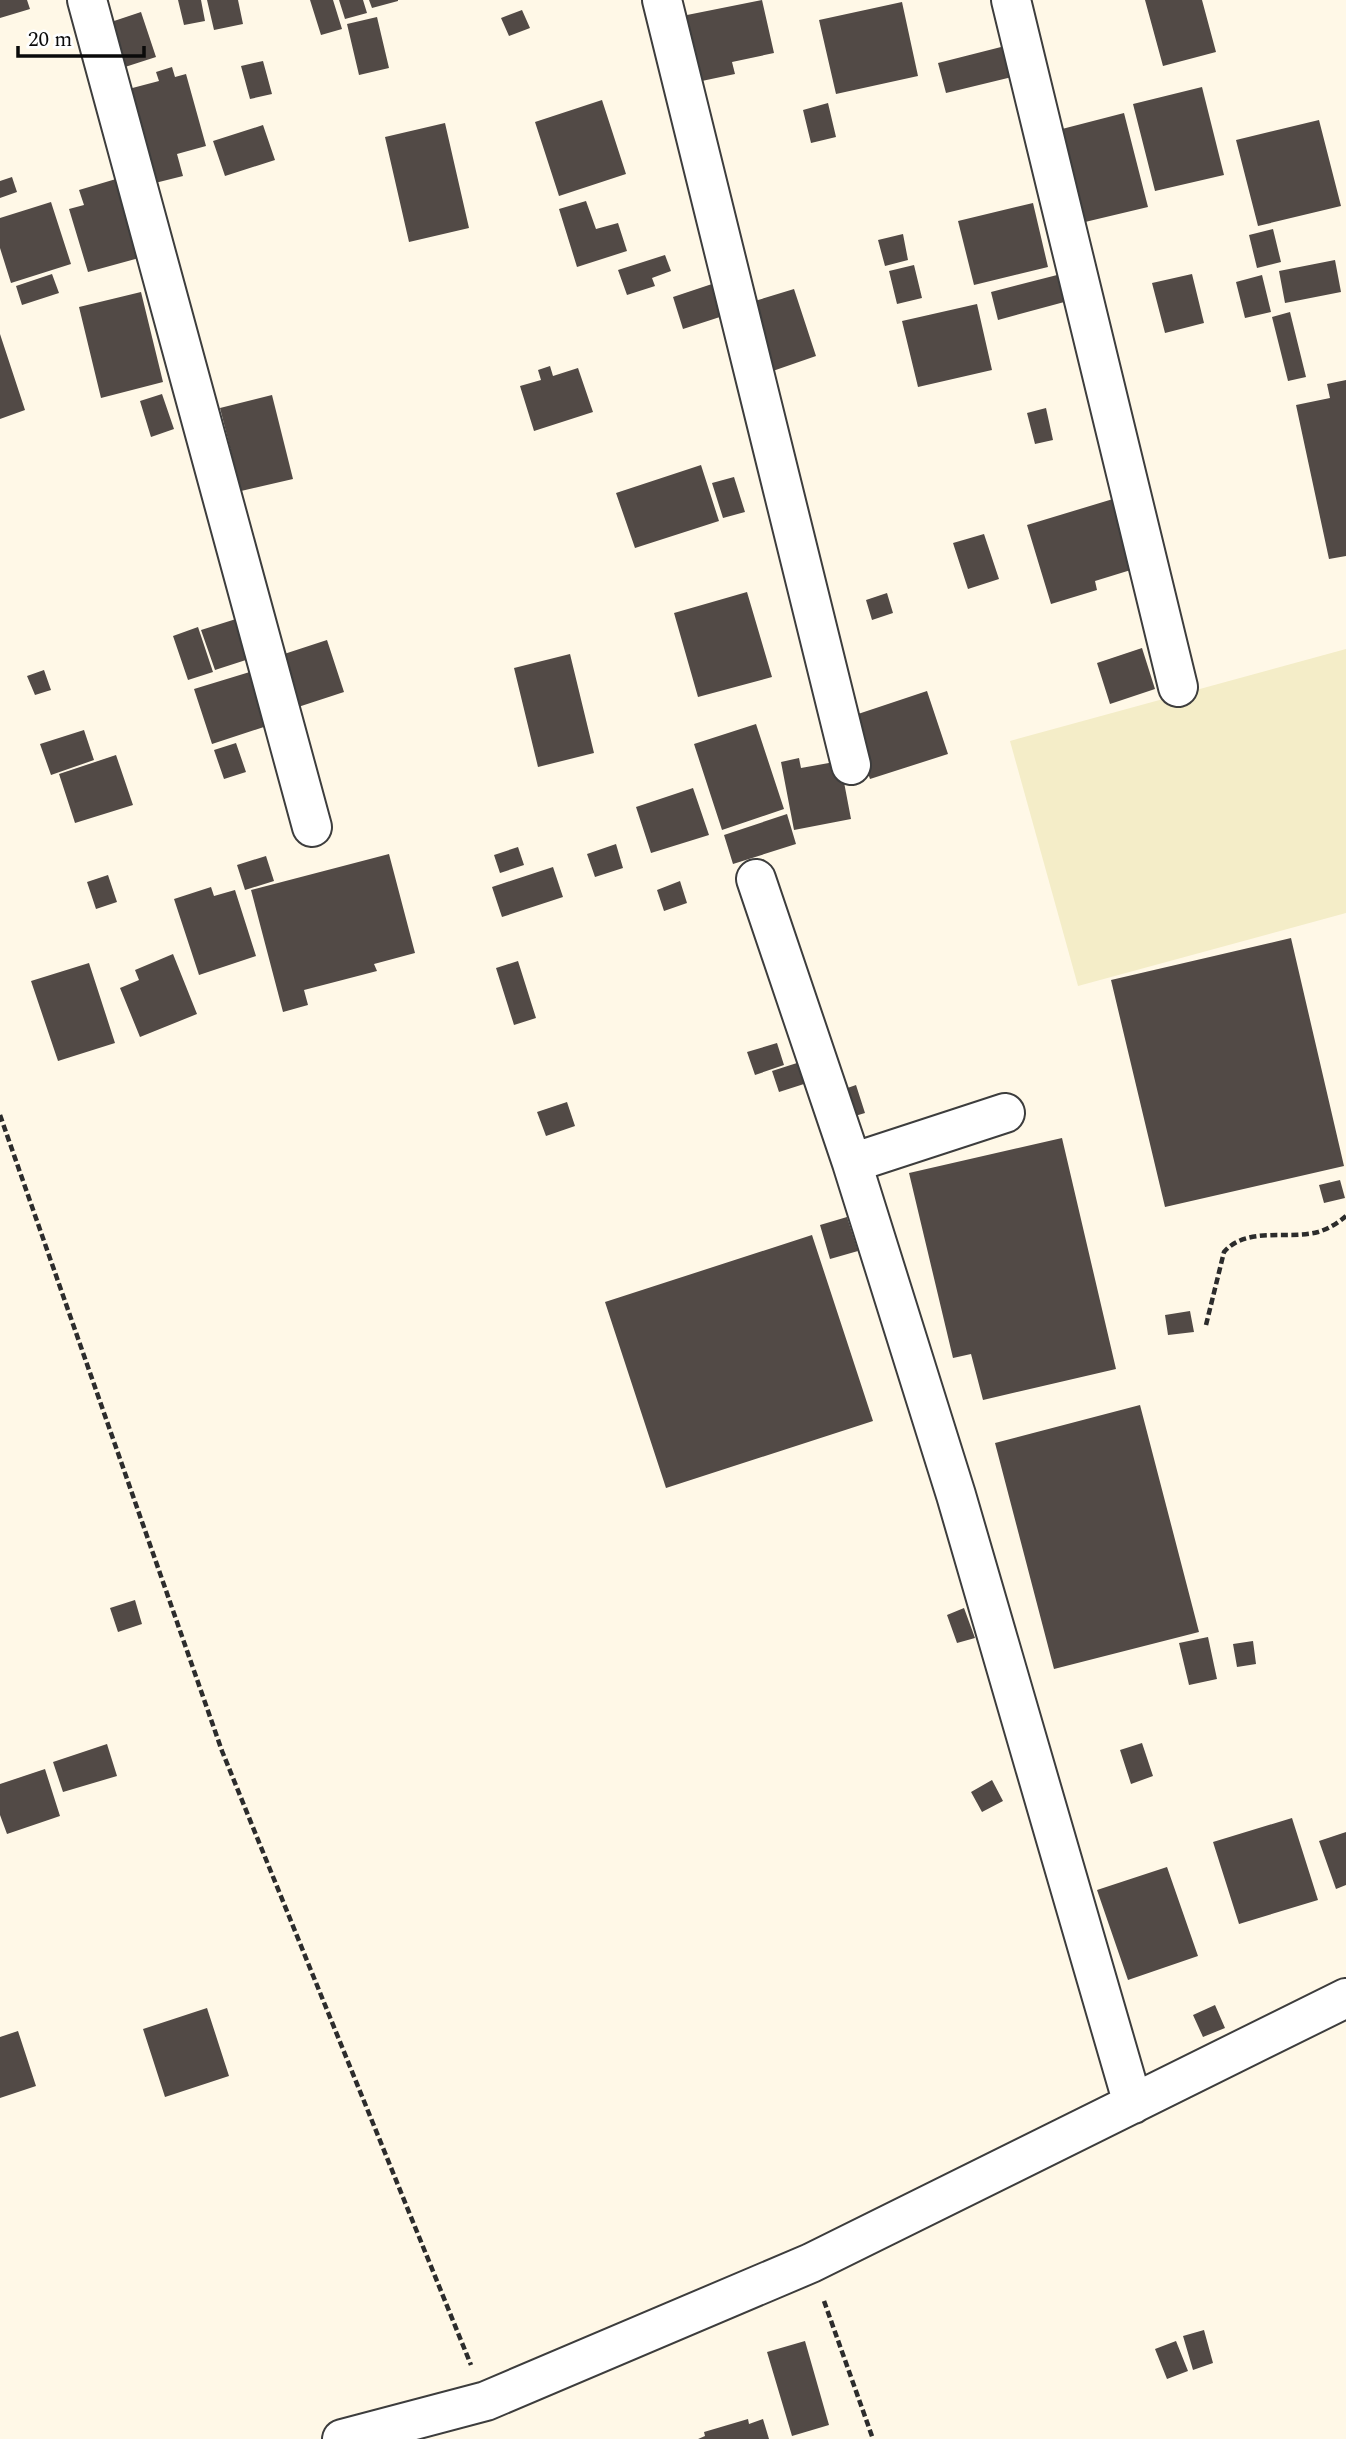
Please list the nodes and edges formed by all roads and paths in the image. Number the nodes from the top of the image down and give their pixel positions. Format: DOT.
graph roads {
  1 [pos="87,0"];
  2 [pos="662,0"];
  3 [pos="1011,0"];
  4 [pos="1178,687"];
  5 [pos="851,765"];
  6 [pos="312,827"];
  7 [pos="756,879"];
  8 [pos="1005,1113"];
  9 [pos="0,1115"];
  10 [pos="852,1163"];
  11 [pos="1346,1216"];
  12 [pos="1206,1325"];
  13 [pos="1346,1998"];
  14 [pos="1133,2104"];
  15 [pos="811,2263"];
  16 [pos="486,2402"];
  17 [pos="342,2439"];
  18 [pos="873,2439"];
  1 -- 6 [label="street"];
  2 -- 5 [label="street"];
  3 -- 4 [label="street"];
  7 -- 10 [label="street"];
  8 -- 10 [label="street"];
  9 -- 16 [label="path"];
  10 -- 14 [label="street"];
  11 -- 12 [label="path"];
  13 -- 14 [label="street"];
  14 -- 15 [label="street"];
  15 -- 16 [label="street"];
  15 -- 18 [label="path"];
  16 -- 17 [label="street"];
}
